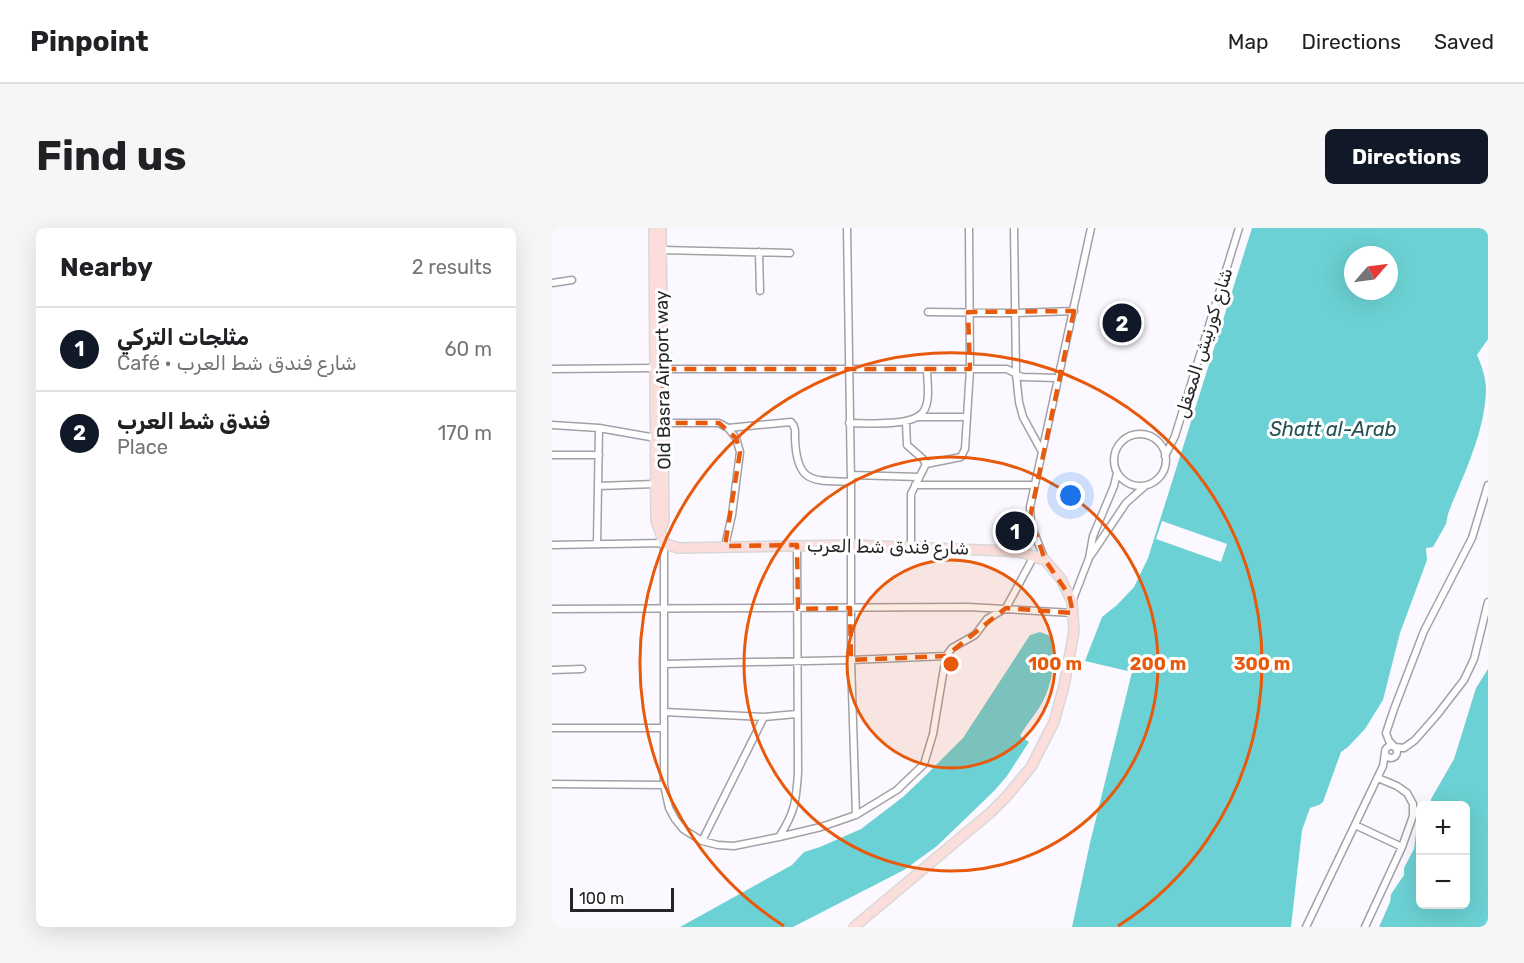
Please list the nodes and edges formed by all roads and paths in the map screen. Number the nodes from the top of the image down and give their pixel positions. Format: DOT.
graph roads {
  1 [pos="654,228"];
  2 [pos="661,228"];
  3 [pos="847,228"];
  4 [pos="969,228"];
  5 [pos="1014,228"];
  6 [pos="1091,228"];
  7 [pos="1239,228"];
  8 [pos="662,250"];
  9 [pos="759,252"];
  10 [pos="790,253"];
  11 [pos="572,280"];
  12 [pos="552,283"];
  13 [pos="760,291"];
  14 [pos="1074,311"];
  15 [pos="928,312"];
  16 [pos="968,312"];
  17 [pos="1016,313"];
  18 [pos="659,368"];
  19 [pos="552,369"];
  20 [pos="850,369"];
  21 [pos="927,369"];
  22 [pos="970,369"];
  23 [pos="1016,374"];
  24 [pos="1058,378"];
  25 [pos="917,417"];
  26 [pos="967,417"];
  27 [pos="906,422"];
  28 [pos="663,423"];
  29 [pos="849,423"];
  30 [pos="552,425"];
  31 [pos="599,428"];
  32 [pos="728,428"];
  33 [pos="656,438"];
  34 [pos="1041,450"];
  35 [pos="552,455"];
  36 [pos="599,455"];
  37 [pos="1165,456"];
  38 [pos="926,464"];
  39 [pos="1117,473"];
  40 [pos="919,477"];
  41 [pos="851,479"];
  42 [pos="655,484"];
  43 [pos="1148,484"];
  44 [pos="915,485"];
  45 [pos="1034,485"];
  46 [pos="1488,485"];
  47 [pos="598,486"];
  48 [pos="660,531"];
  49 [pos="664,543"];
  50 [pos="597,544"];
  51 [pos="552,545"];
  52 [pos="797,545"];
  53 [pos="851,545"];
  54 [pos="725,546"];
  55 [pos="911,547"];
  56 [pos="1034,556"];
  57 [pos="1089,558"];
  58 [pos="1045,560"];
  59 [pos="1072,602"];
  60 [pos="1488,602"];
  61 [pos="850,608"];
  62 [pos="1006,608"];
  63 [pos="552,609"];
  64 [pos="665,609"];
  65 [pos="798,609"];
  66 [pos="1073,613"];
  67 [pos="946,656"];
  68 [pos="850,660"];
  69 [pos="798,661"];
  70 [pos="664,664"];
  71 [pos="582,669"];
  72 [pos="552,670"];
  73 [pos="664,712"];
  74 [pos="797,714"];
  75 [pos="764,717"];
  76 [pos="552,728"];
  77 [pos="664,728"];
  78 [pos="1386,735"];
  79 [pos="1408,745"];
  80 [pos="1394,746"];
  81 [pos="1385,751"];
  82 [pos="1395,756"];
  83 [pos="1383,766"];
  84 [pos="1378,778"];
  85 [pos="552,784"];
  86 [pos="664,785"];
  87 [pos="856,815"];
  88 [pos="1355,825"];
  89 [pos="779,837"];
  90 [pos="702,841"];
  91 [pos="1402,847"];
  92 [pos="854,927"];
  93 [pos="1306,927"];
  94 [pos="1365,927"];
  1 -- 18 [label="main road, Old Basra Airport way"];
  2 -- 8 [label="main road, Old Basra Airport way"];
  3 -- 20 [label="street"];
  4 -- 16 [label="street"];
  5 -- 17 [label="street"];
  6 -- 14 [label="street"];
  7 -- 37 [label="street, شارع كورنيش المعقل"];
  8 -- 9 [label="street"];
  8 -- 18 [label="main road, Old Basra Airport way"];
  9 -- 10 [label="street"];
  9 -- 13 [label="street"];
  11 -- 12 [label="street"];
  14 -- 17 [label="street"];
  14 -- 24 [label="street"];
  15 -- 16 [label="street"];
  16 -- 17 [label="street"];
  16 -- 22 [label="street"];
  17 -- 23 [label="street"];
  18 -- 19 [label="street"];
  18 -- 20 [label="street"];
  18 -- 28 [label="main road, Old Basra Airport way"];
  18 -- 33 [label="main road, Old Basra Airport way"];
  20 -- 21 [label="street"];
  20 -- 29 [label="street"];
  21 -- 22 [label="street"];
  21 -- 25 [label="street"];
  22 -- 23 [label="street"];
  22 -- 26 [label="street"];
  23 -- 24 [label="street"];
  23 -- 34 [label="street"];
  24 -- 34 [label="street"];
  25 -- 26 [label="street"];
  25 -- 27 [label="street"];
  26 -- 38 [label="street"];
  27 -- 29 [label="street"];
  27 -- 38 [label="street"];
  28 -- 32 [label="street"];
  28 -- 48 [label="main road, Old Basra Airport way"];
  29 -- 41 [label="street"];
  30 -- 31 [label="street"];
  31 -- 33 [label="street"];
  31 -- 36 [label="street"];
  32 -- 41 [label="street"];
  32 -- 54 [label="street"];
  33 -- 42 [label="main road, Old Basra Airport way"];
  34 -- 45 [label="street"];
  35 -- 36 [label="street"];
  36 -- 47 [label="street"];
  37 -- 39 [label="street"];
  37 -- 43 [label="street"];
  38 -- 40 [label="street"];
  39 -- 43 [label="street"];
  39 -- 57 [label="street"];
  40 -- 41 [label="street"];
  40 -- 44 [label="street"];
  41 -- 53 [label="street"];
  42 -- 47 [label="street"];
  42 -- 48 [label="main road, Old Basra Airport way"];
  43 -- 57 [label="street"];
  44 -- 45 [label="street"];
  44 -- 55 [label="street"];
  45 -- 58 [label="street"];
  46 -- 78 [label="street"];
  47 -- 50 [label="street"];
  48 -- 49 [label="main road, Old Basra Airport way"];
  49 -- 50 [label="street"];
  49 -- 54 [label="main road, شارع فندق شط العرب"];
  49 -- 64 [label="street"];
  50 -- 51 [label="street"];
  52 -- 53 [label="main road, شارع فندق شط العرب"];
  52 -- 54 [label="main road, شارع فندق شط العرب"];
  52 -- 65 [label="street"];
  53 -- 55 [label="main road, شارع فندق شط العرب"];
  53 -- 61 [label="street"];
  55 -- 56 [label="main road, شارع فندق شط العرب"];
  56 -- 58 [label="main road, شارع فندق شط العرب"];
  56 -- 62 [label="street"];
  57 -- 59 [label="street"];
  58 -- 59 [label="main road"];
  59 -- 66 [label="main road"];
  60 -- 79 [label="street"];
  61 -- 62 [label="street"];
  61 -- 65 [label="street"];
  61 -- 68 [label="street"];
  62 -- 66 [label="street"];
  62 -- 67 [label="street"];
  63 -- 64 [label="street"];
  64 -- 65 [label="street"];
  64 -- 70 [label="street"];
  65 -- 69 [label="street"];
  66 -- 92 [label="main road"];
  67 -- 68 [label="street"];
  67 -- 87 [label="street"];
  68 -- 69 [label="street"];
  68 -- 87 [label="street"];
  69 -- 70 [label="street"];
  69 -- 74 [label="street"];
  70 -- 73 [label="street"];
  71 -- 72 [label="street"];
  73 -- 75 [label="street"];
  73 -- 77 [label="street"];
  74 -- 75 [label="street"];
  74 -- 89 [label="street"];
  75 -- 90 [label="street"];
  76 -- 77 [label="street"];
  77 -- 86 [label="street"];
  78 -- 80 [label="street"];
  78 -- 81 [label="street"];
  79 -- 80 [label="street"];
  79 -- 82 [label="street"];
  80 -- 81 [label="street"];
  80 -- 82 [label="street"];
  81 -- 82 [label="street"];
  81 -- 83 [label="street"];
  82 -- 83 [label="street"];
  83 -- 84 [label="street"];
  84 -- 88 [label="street"];
  84 -- 91 [label="street"];
  85 -- 86 [label="street"];
  86 -- 90 [label="street"];
  87 -- 89 [label="street"];
  88 -- 91 [label="street"];
  88 -- 93 [label="street"];
  89 -- 90 [label="street"];
  91 -- 94 [label="street"];
}
